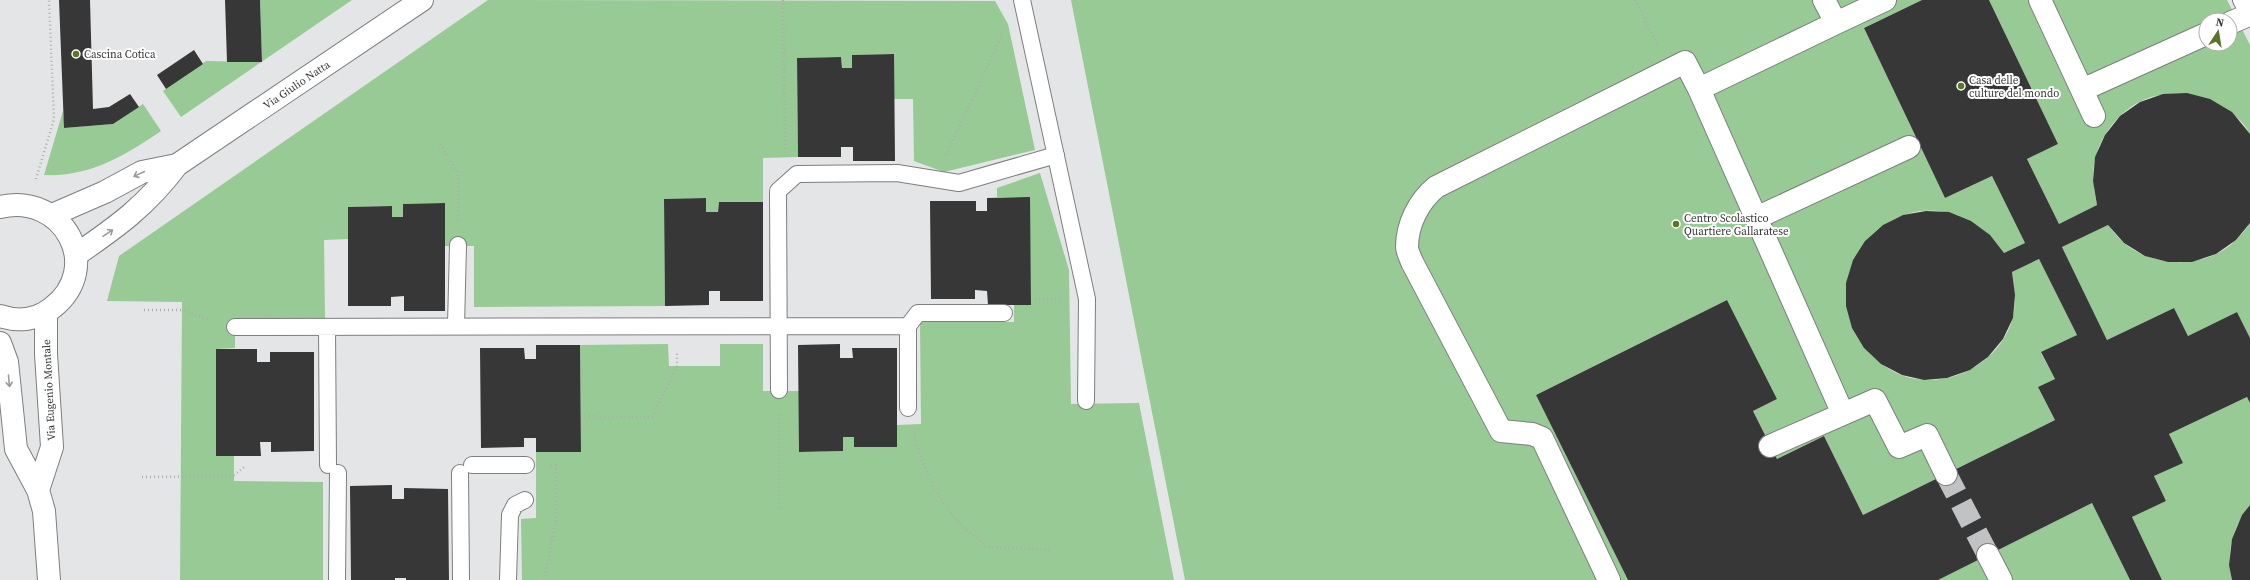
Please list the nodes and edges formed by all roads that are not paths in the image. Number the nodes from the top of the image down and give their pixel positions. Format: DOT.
graph roads {
  1 [pos="1824,0"];
  2 [pos="1885,0"];
  3 [pos="2040,0"];
  4 [pos="417,2"];
  5 [pos="1023,6"];
  6 [pos="1836,23"];
  7 [pos="2198,38"];
  8 [pos="1699,89"];
  9 [pos="2082,90"];
  10 [pos="2094,116"];
  11 [pos="1909,147"];
  12 [pos="1056,155"];
  13 [pos="177,165"];
  14 [pos="0,207"];
  15 [pos="52,215"];
  16 [pos="1756,218"];
  17 [pos="458,245"];
  18 [pos="76,255"];
  19 [pos="46,312"];
  20 [pos="1004,313"];
  21 [pos="0,316"];
  22 [pos="456,326"];
  23 [pos="779,326"];
  24 [pos="908,326"];
  25 [pos="235,327"];
  26 [pos="328,327"];
  27 [pos="0,343"];
  28 [pos="779,390"];
  29 [pos="1086,401"];
  30 [pos="908,408"];
  31 [pos="1842,414"];
  32 [pos="1770,446"];
  33 [pos="526,465"];
  34 [pos="1946,474"];
  35 [pos="38,490"];
  36 [pos="524,500"];
  37 [pos="1988,555"];
  38 [pos="1606,578"];
  39 [pos="49,580"];
  40 [pos="337,580"];
  41 [pos="461,580"];
  42 [pos="508,580"];
  43 [pos="2001,580"];
  1 -- 6 [label="street"];
  2 -- 6 [label="street"];
  3 -- 9 [label="street"];
  4 -- 13 [label="street, Via Giulio Natta"];
  5 -- 12 [label="lane"];
  6 -- 8 [label="street"];
  7 -- 9 [label="street"];
  8 -- 16 [label="street"];
  8 -- 38 [label="street"];
  9 -- 10 [label="street"];
  11 -- 16 [label="street"];
  12 -- 23 [label="lane"];
  12 -- 29 [label="lane"];
  13 -- 15 [label="street, Via Giulio Natta, one-way"];
  18 -- 13 [label="street, Via Giulio Natta, one-way"];
  14 -- 15 [label="street"];
  15 -- 18 [label="street"];
  16 -- 31 [label="street"];
  17 -- 22 [label="lane"];
  18 -- 19 [label="street"];
  19 -- 21 [label="street"];
  19 -- 35 [label="street, Via Eugenio Montale"];
  20 -- 24 [label="lane"];
  22 -- 23 [label="lane"];
  22 -- 26 [label="lane"];
  23 -- 24 [label="lane"];
  23 -- 28 [label="lane"];
  24 -- 30 [label="lane"];
  25 -- 26 [label="lane"];
  26 -- 40 [label="lane"];
  27 -- 35 [label="street, one-way"];
  31 -- 32 [label="street"];
  31 -- 34 [label="street"];
  33 -- 41 [label="lane"];
  35 -- 39 [label="street"];
  36 -- 42 [label="lane"];
  37 -- 43 [label="street"];
}
